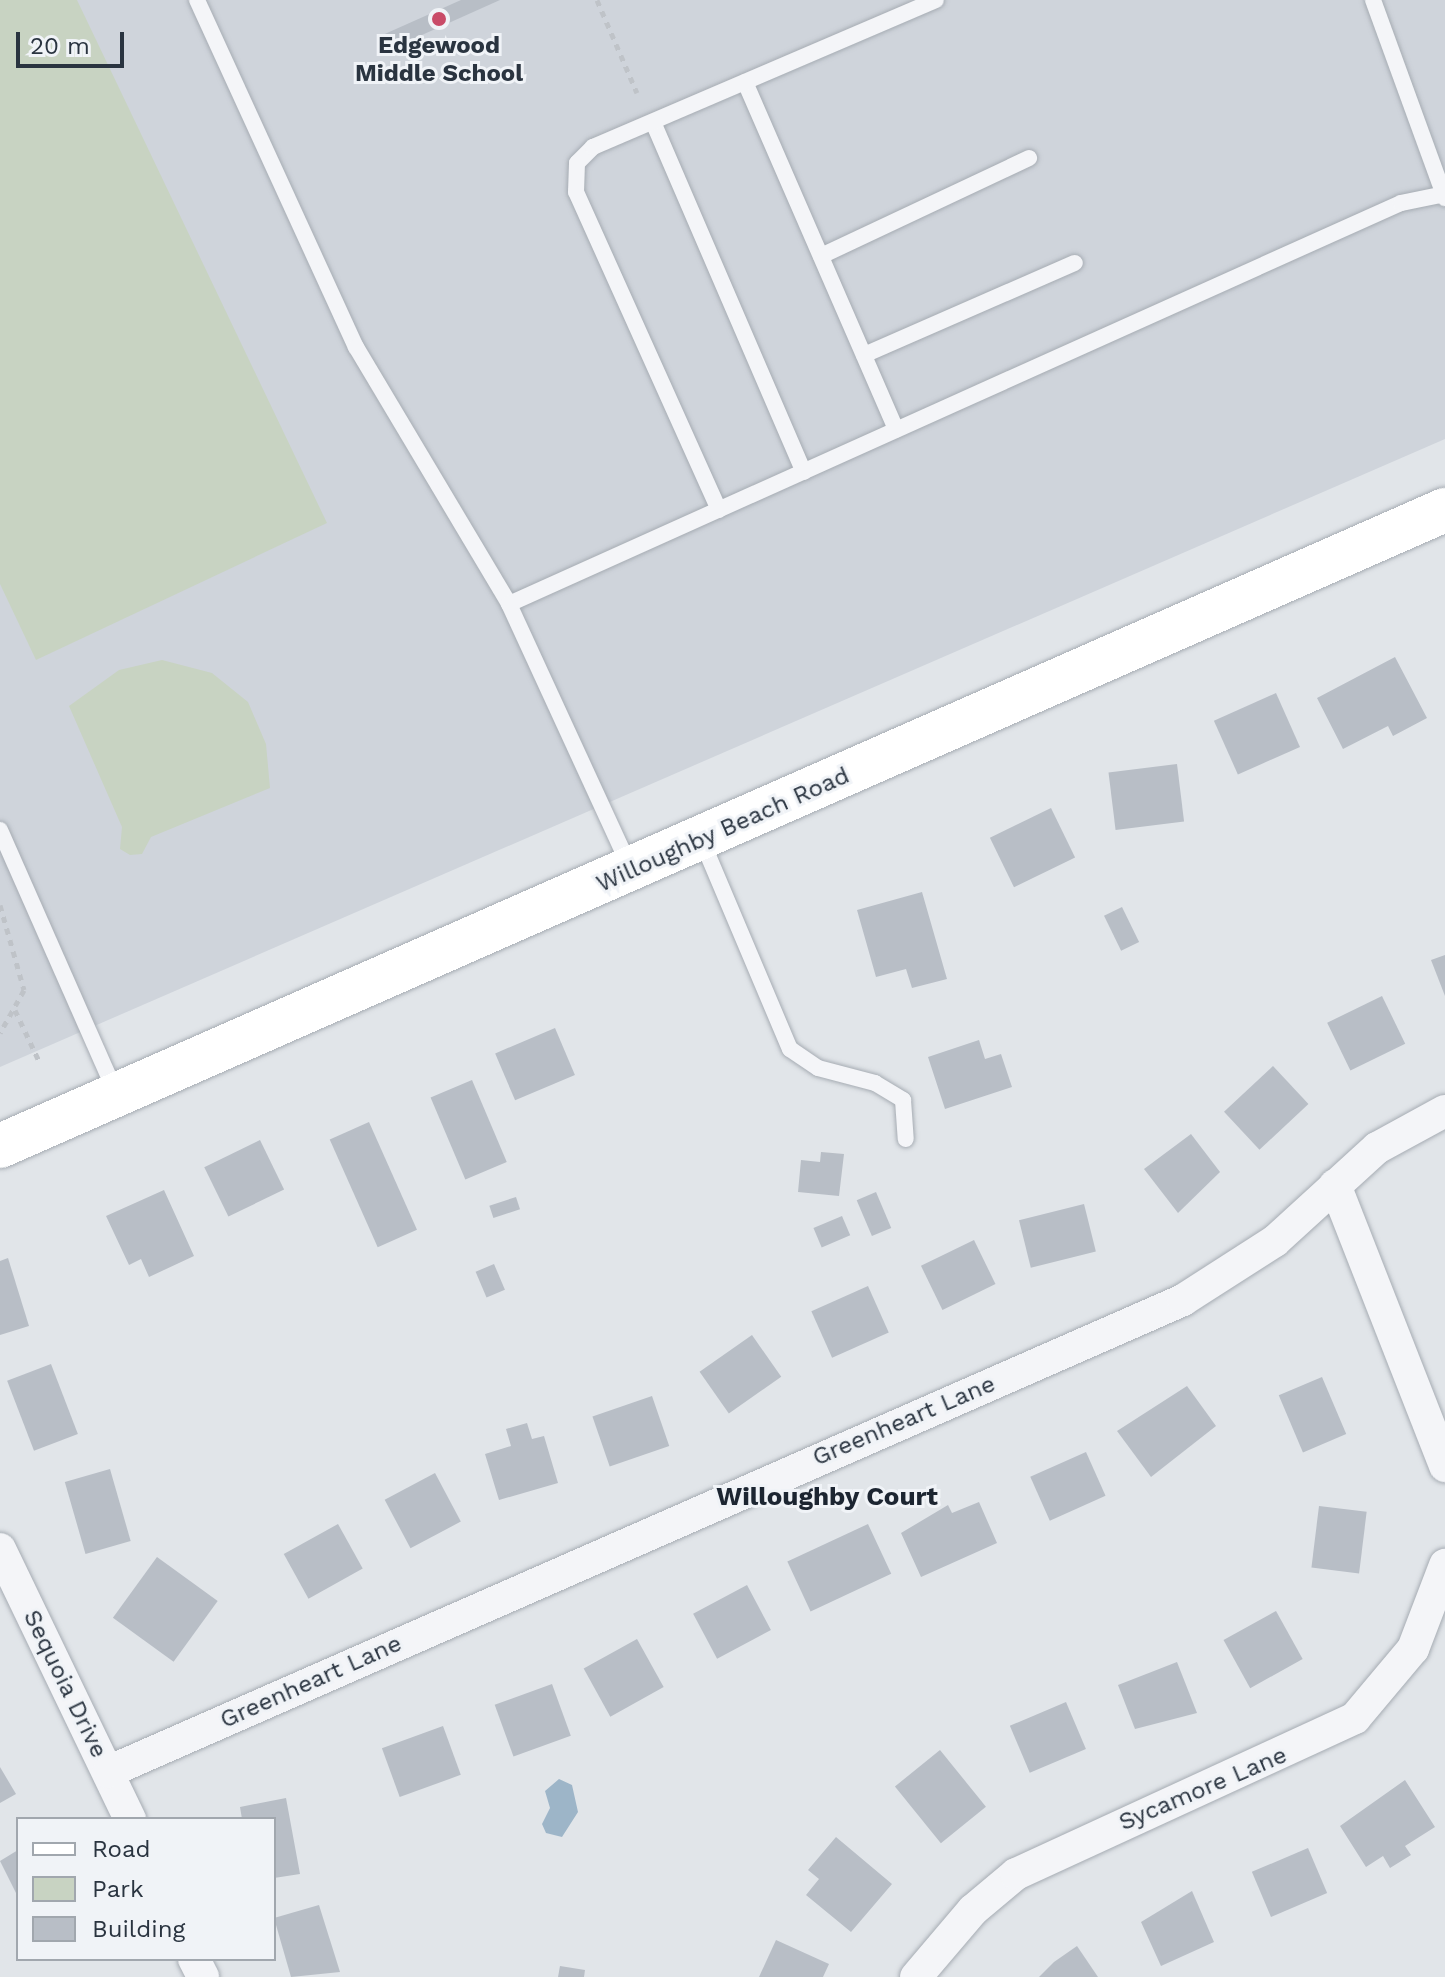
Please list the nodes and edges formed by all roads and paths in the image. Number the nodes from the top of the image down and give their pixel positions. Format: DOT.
graph roads {
  1 [pos="197,0"];
  2 [pos="597,0"];
  3 [pos="936,0"];
  4 [pos="1373,0"];
  5 [pos="745,82"];
  6 [pos="637,93"];
  7 [pos="653,122"];
  8 [pos="1029,158"];
  9 [pos="1444,195"];
  10 [pos="821,256"];
  11 [pos="1075,263"];
  12 [pos="864,355"];
  13 [pos="896,430"];
  14 [pos="804,472"];
  15 [pos="719,510"];
  16 [pos="1445,510"];
  17 [pos="509,604"];
  18 [pos="0,830"];
  19 [pos="702,839"];
  20 [pos="631,871"];
  21 [pos="0,905"];
  22 [pos="15,1010"];
  23 [pos="0,1033"];
  24 [pos="39,1061"];
  25 [pos="117,1095"];
  26 [pos="1445,1111"];
  27 [pos="906,1139"];
  28 [pos="0,1146"];
  29 [pos="1335,1185"];
  30 [pos="1445,1466"];
  31 [pos="0,1549"];
  32 [pos="1445,1565"];
  33 [pos="108,1772"];
  34 [pos="129,1817"];
  35 [pos="916,1977"];
  1 -- 17 [label="lane"];
  2 -- 6 [label="path"];
  3 -- 5 [label="lane"];
  4 -- 9 [label="lane"];
  5 -- 7 [label="lane"];
  5 -- 10 [label="lane"];
  7 -- 14 [label="lane"];
  7 -- 15 [label="lane"];
  8 -- 10 [label="lane"];
  9 -- 13 [label="lane"];
  10 -- 12 [label="lane"];
  11 -- 12 [label="lane"];
  12 -- 13 [label="lane"];
  13 -- 14 [label="lane"];
  14 -- 15 [label="lane"];
  15 -- 17 [label="lane"];
  16 -- 19 [label="street, Willoughby Beach Road"];
  17 -- 20 [label="lane"];
  18 -- 25 [label="lane"];
  19 -- 20 [label="street, Willoughby Beach Road"];
  19 -- 27 [label="lane"];
  20 -- 25 [label="street, Willoughby Beach Road"];
  21 -- 22 [label="path"];
  22 -- 23 [label="path"];
  22 -- 24 [label="path"];
  25 -- 28 [label="street, Willoughby Beach Road"];
  26 -- 29 [label="street, Greenheart Lane"];
  29 -- 30 [label="street"];
  29 -- 33 [label="street, Greenheart Lane"];
  31 -- 33 [label="street, Sequoia Drive"];
  32 -- 35 [label="street, Sycamore Lane"];
  33 -- 34 [label="street, Sequoia Drive"];
}
